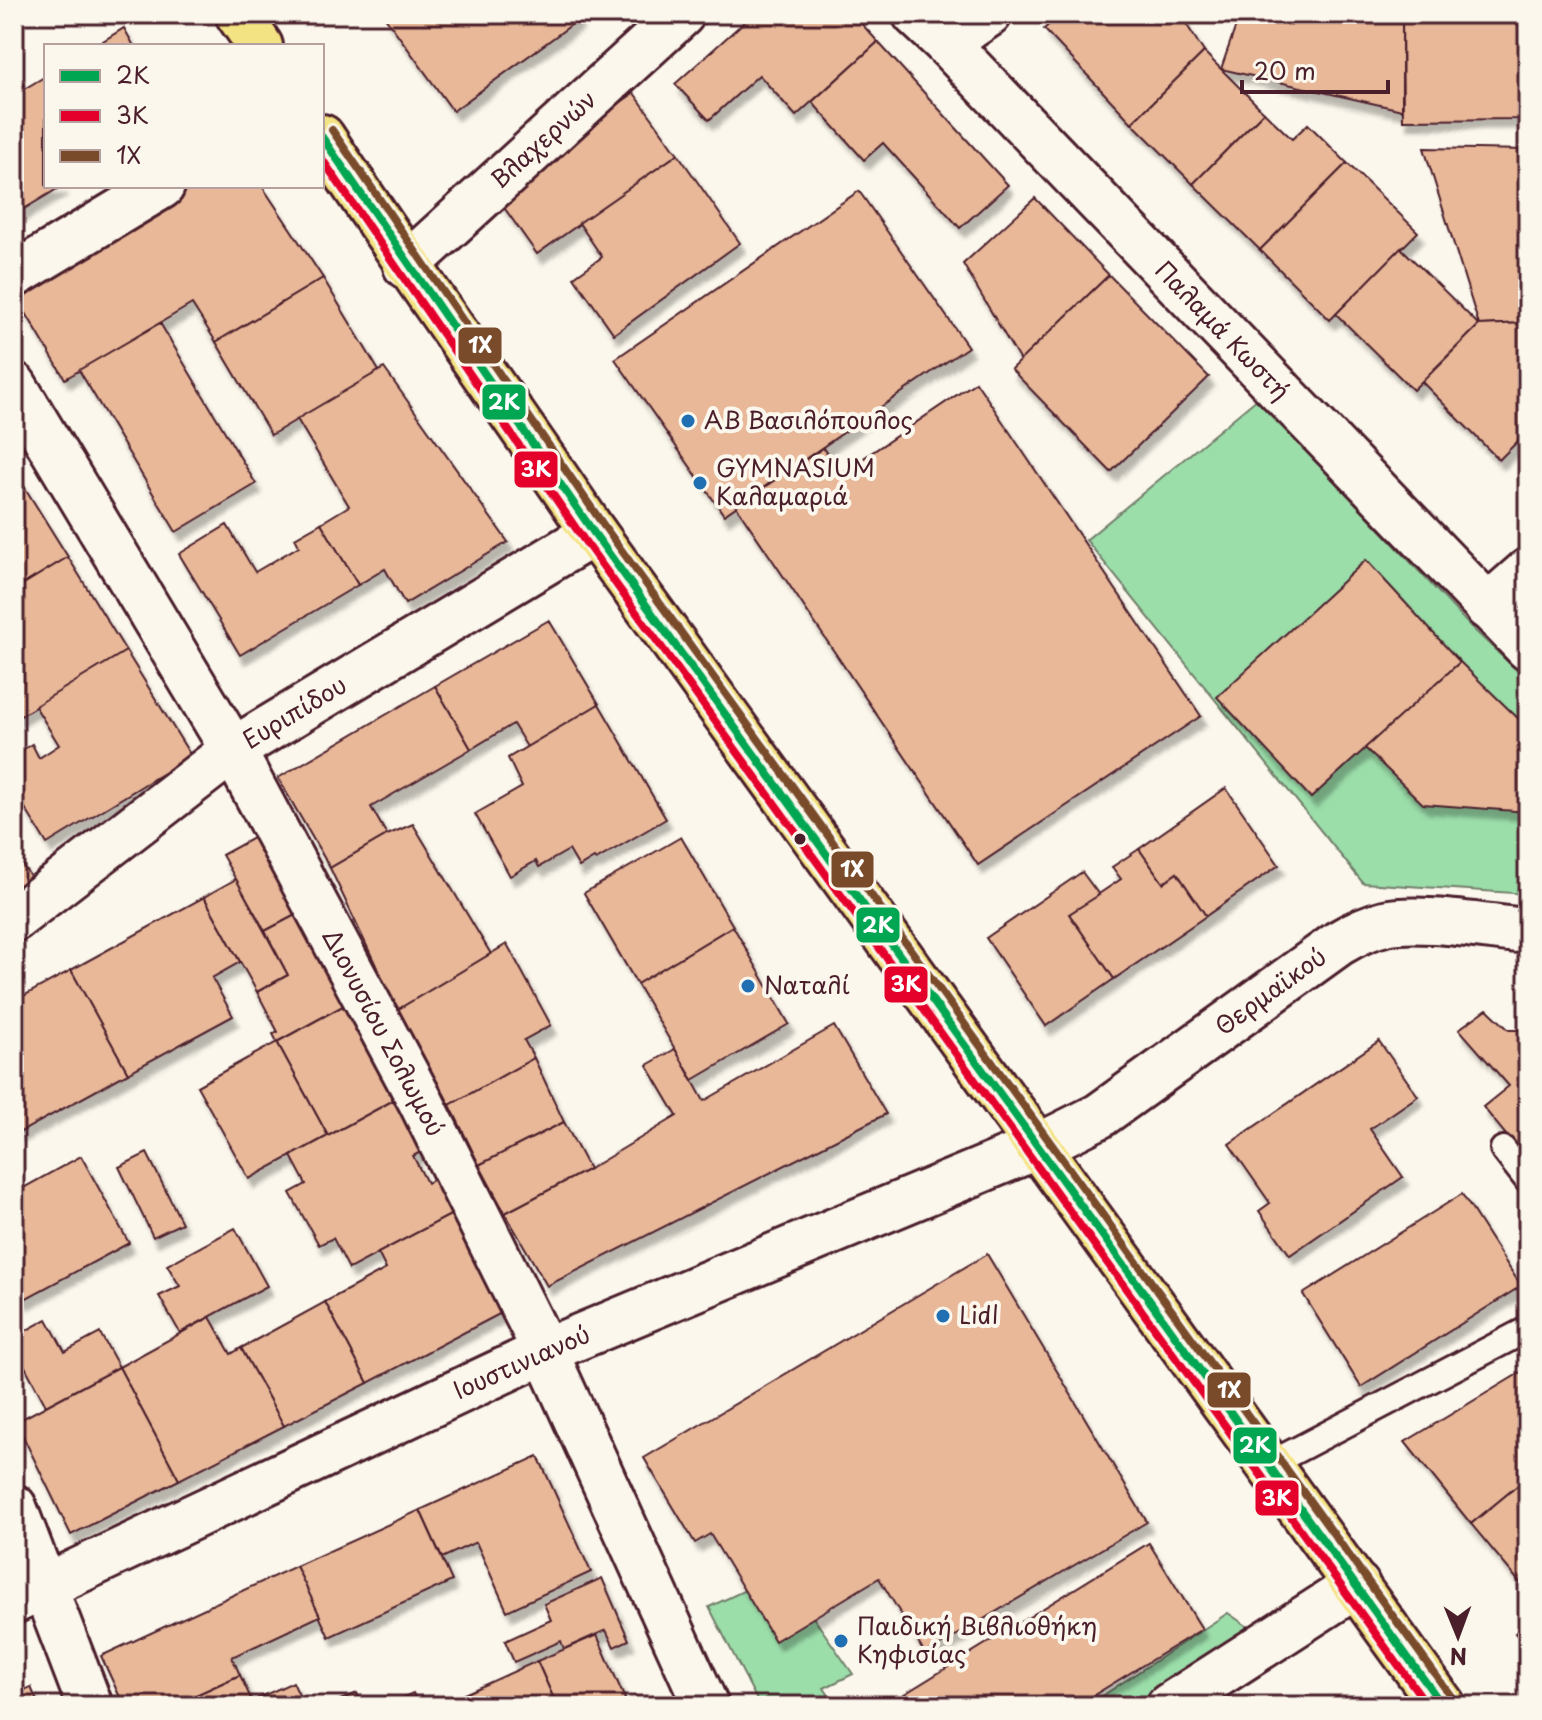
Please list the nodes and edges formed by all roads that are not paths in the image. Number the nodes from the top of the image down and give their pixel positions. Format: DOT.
graph roads {
  1 [pos="238,14"];
  2 [pos="682,14"];
  3 [pos="915,14"];
  4 [pos="989,14"];
  5 [pos="946,43"];
  6 [pos="259,44"];
  7 [pos="324,140"];
  8 [pos="159,188"];
  9 [pos="406,266"];
  10 [pos="14,275"];
  11 [pos="14,385"];
  12 [pos="594,533"];
  13 [pos="1528,571"];
  14 [pos="1487,607"];
  15 [pos="1528,648"];
  16 [pos="233,750"];
  17 [pos="14,919"];
  18 [pos="1528,931"];
  19 [pos="1039,1146"];
  20 [pos="1503,1149"];
  21 [pos="1528,1181"];
  22 [pos="1528,1329"];
  23 [pos="545,1351"];
  24 [pos="1270,1464"];
  25 [pos="14,1507"];
  26 [pos="1357,1585"];
  27 [pos="29,1594"];
  28 [pos="90,1706"];
  29 [pos="706,1706"];
  30 [pos="1169,1706"];
  31 [pos="1443,1706"];
  1 -- 6 [label="main road"];
  2 -- 9 [label="street, Βλαχερνών"];
  3 -- 5 [label="street, Παλαμά Κωστή"];
  4 -- 5 [label="street"];
  5 -- 14 [label="street, Παλαμά Κωστή"];
  7 -- 9 [label="main road"];
  8 -- 10 [label="street"];
  9 -- 12 [label="main road"];
  11 -- 16 [label="street, Διονυσίου Σολωμού"];
  12 -- 16 [label="street, Ευριπίδου"];
  12 -- 19 [label="main road"];
  13 -- 14 [label="street"];
  14 -- 15 [label="street, Παλαμά Κωστή"];
  16 -- 17 [label="street, Ευριπίδου"];
  16 -- 23 [label="street, Διονυσίου Σολωμού"];
  18 -- 19 [label="street, Θερμαϊκού"];
  19 -- 23 [label="street, Ιουστινιανού"];
  19 -- 24 [label="main road"];
  20 -- 21 [label="lane"];
  22 -- 24 [label="lane"];
  23 -- 27 [label="street, Ιουστινιανού"];
  23 -- 29 [label="street, Διονυσίου Σολωμού"];
  24 -- 26 [label="main road"];
  25 -- 27 [label="street"];
  26 -- 30 [label="street"];
  26 -- 31 [label="main road"];
  27 -- 28 [label="street"];
}
